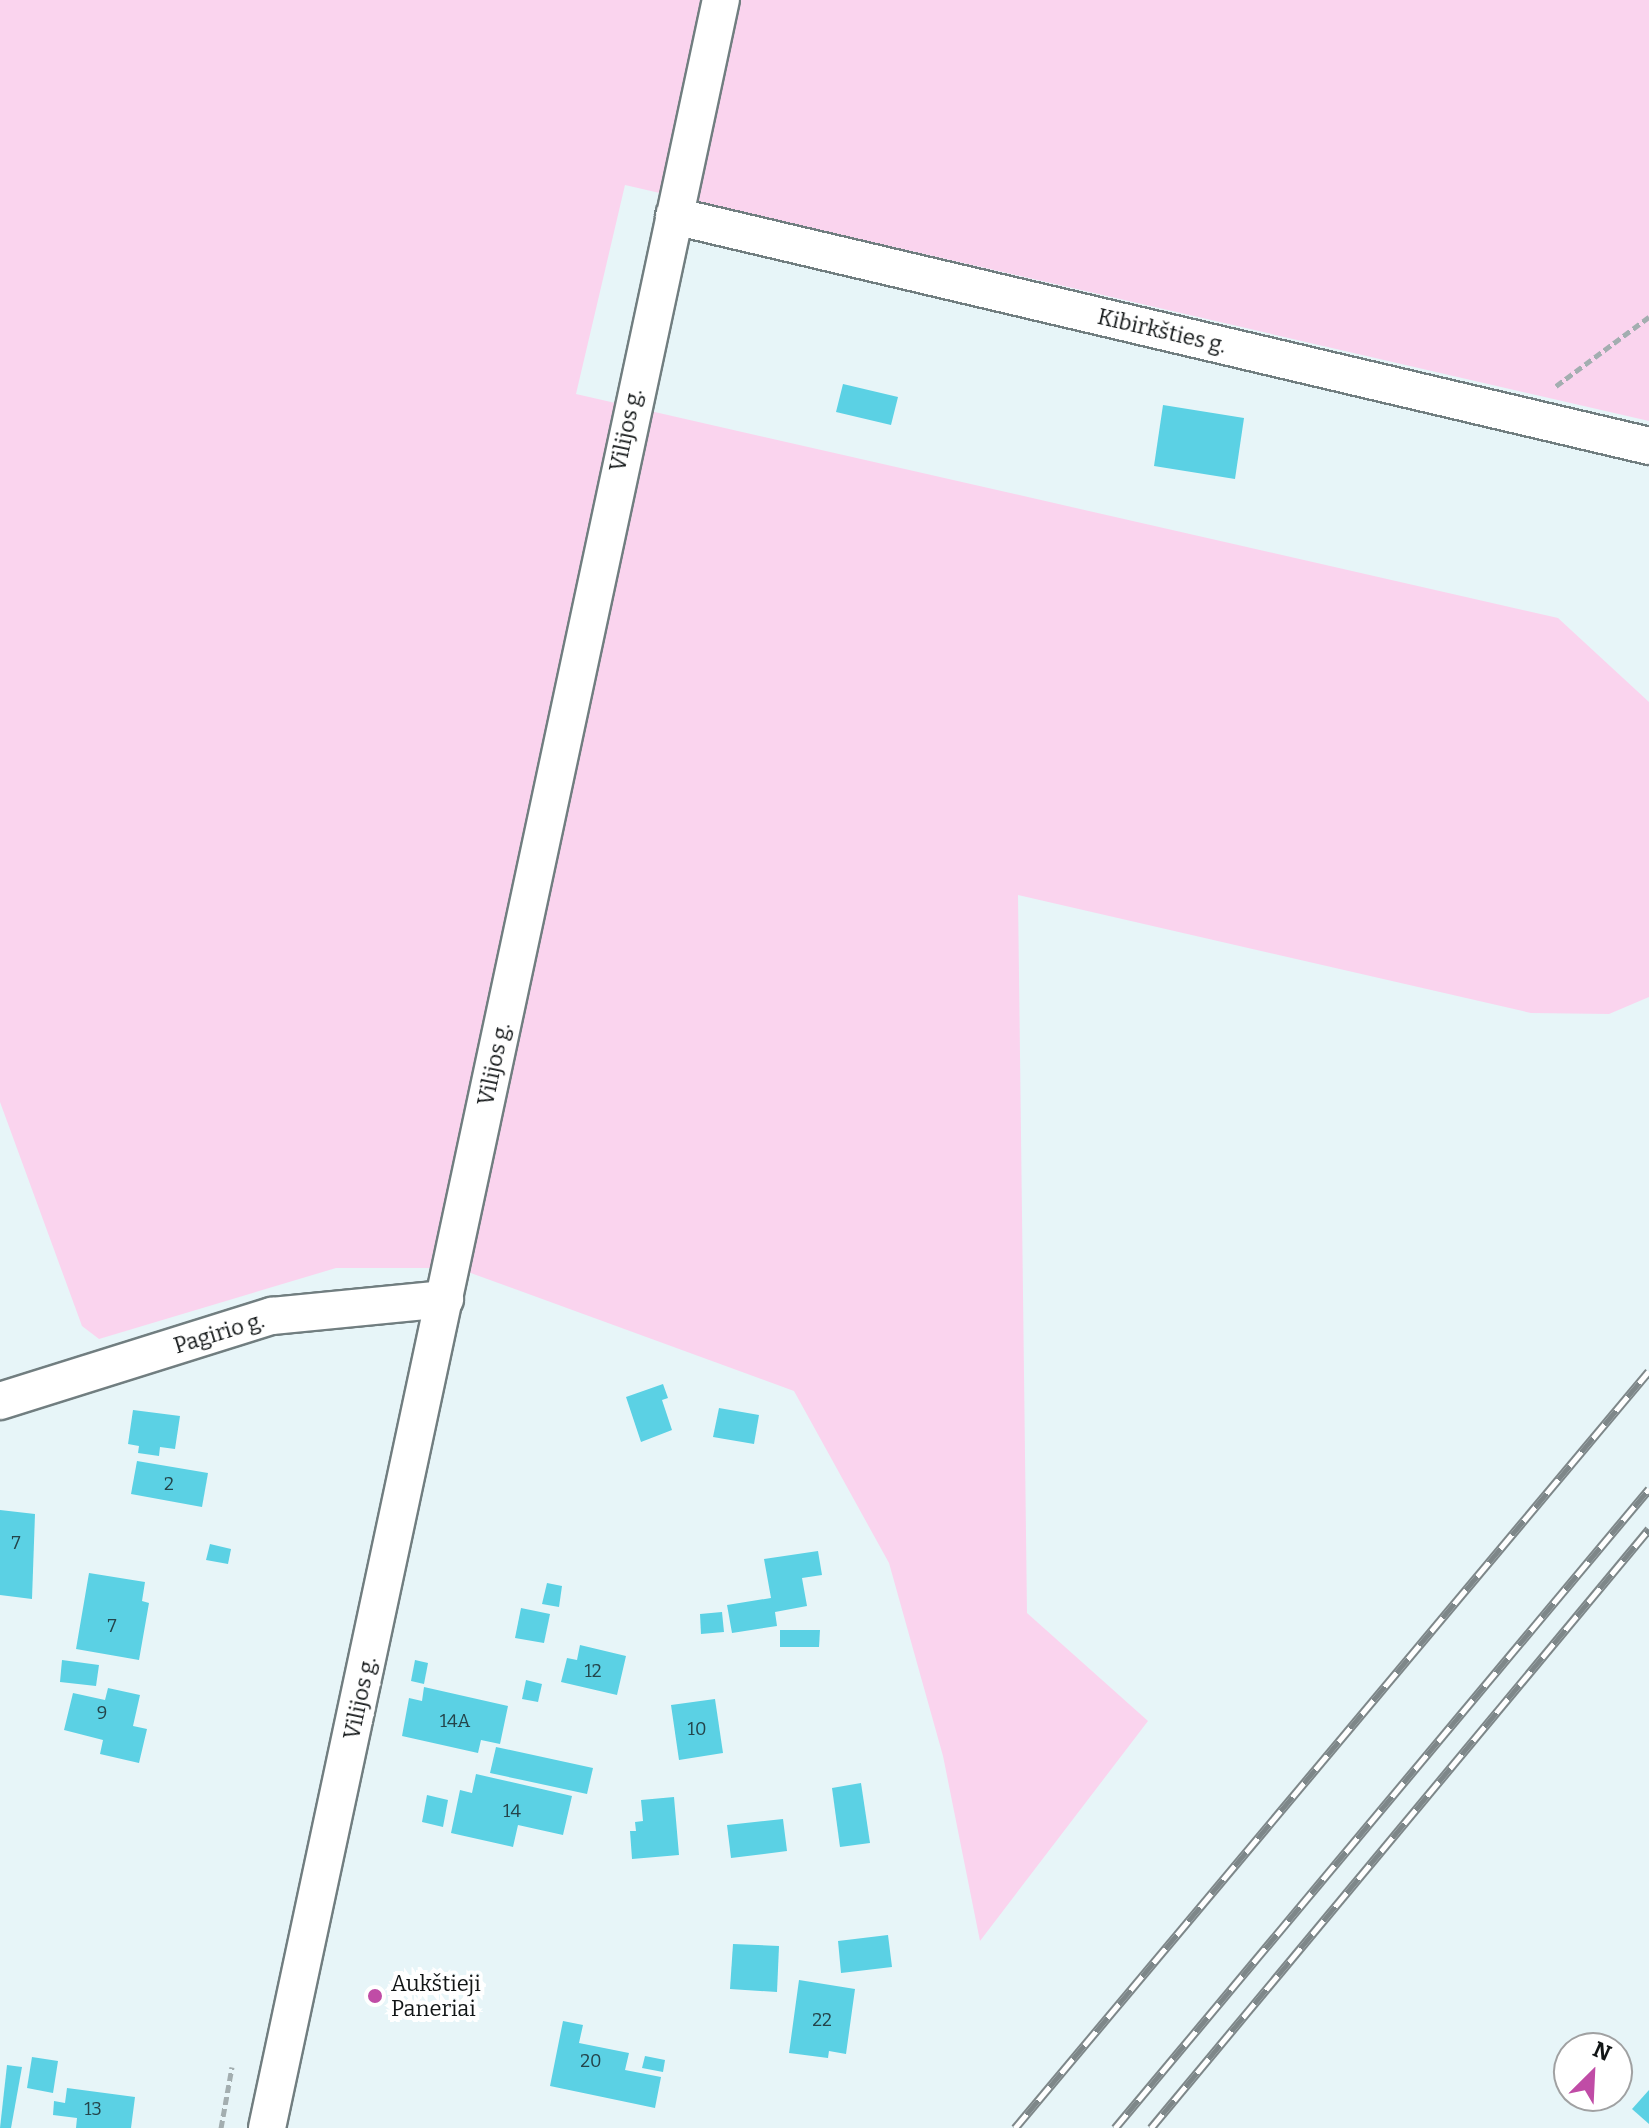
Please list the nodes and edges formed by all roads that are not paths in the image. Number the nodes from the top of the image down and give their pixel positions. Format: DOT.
graph roads {
  1 [pos="721,0"];
  2 [pos="674,216"];
  3 [pos="1649,446"];
  4 [pos="445,1299"];
  5 [pos="0,1401"];
  6 [pos="267,2128"];
  1 -- 2 [label="street, Vilijos g."];
  2 -- 3 [label="street, Kibirkšties g."];
  2 -- 4 [label="street, Vilijos g."];
  4 -- 5 [label="street, Pagirio g."];
  4 -- 6 [label="street, Vilijos g."];
}
